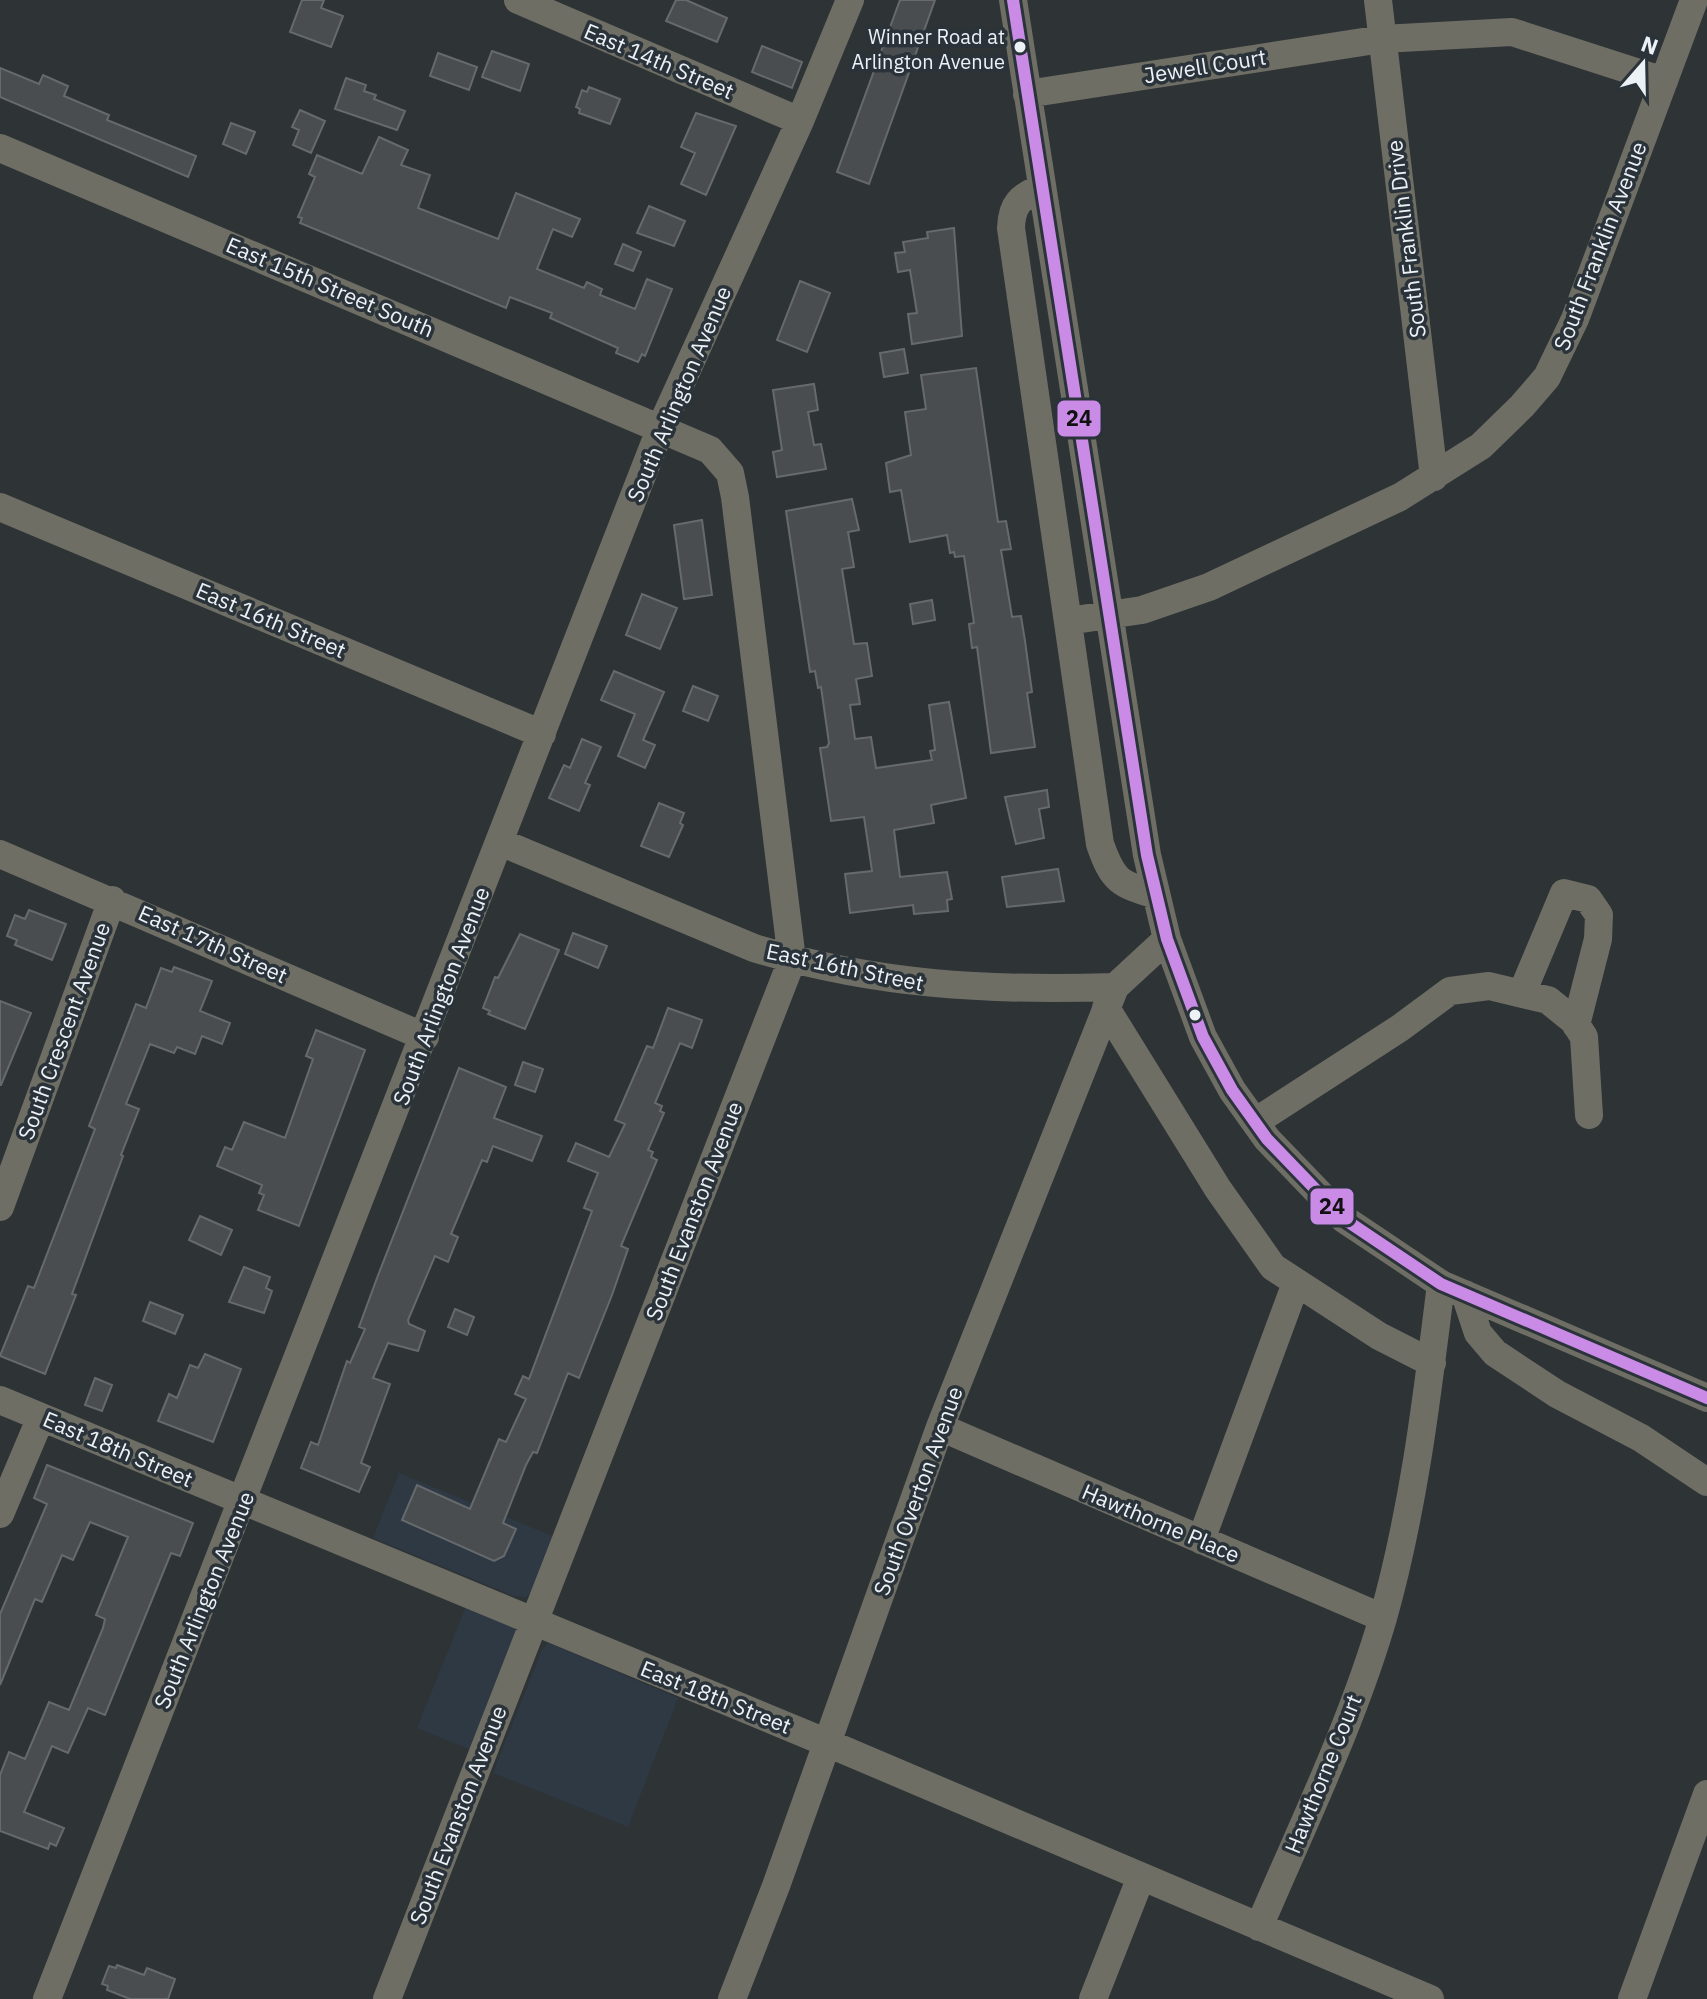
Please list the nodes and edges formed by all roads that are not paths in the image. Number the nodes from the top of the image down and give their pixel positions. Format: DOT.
graph roads {
  1 [pos="518,0"];
  2 [pos="850,0"];
  3 [pos="1013,0"];
  4 [pos="1378,0"];
  5 [pos="1694,0"];
  6 [pos="1382,39"];
  7 [pos="1664,81"];
  8 [pos="1027,94"];
  9 [pos="800,121"];
  10 [pos="0,148"];
  11 [pos="1042,187"];
  12 [pos="661,427"];
  13 [pos="1434,477"];
  14 [pos="0,507"];
  15 [pos="1109,616"];
  16 [pos="1068,621"];
  17 [pos="542,734"];
  18 [pos="500,842"];
  19 [pos="0,854"];
  20 [pos="1156,895"];
  21 [pos="112,900"];
  22 [pos="1167,939"];
  23 [pos="792,960"];
  24 [pos="1522,993"];
  25 [pos="1110,998"];
  26 [pos="1576,1025"];
  27 [pos="425,1037"];
  28 [pos="1589,1115"];
  29 [pos="1255,1122"];
  30 [pos="0,1207"];
  31 [pos="1296,1283"];
  32 [pos="1453,1289"];
  33 [pos="1432,1363"];
  34 [pos="1707,1398"];
  35 [pos="0,1400"];
  36 [pos="41,1417"];
  37 [pos="940,1427"];
  38 [pos="1707,1482"];
  39 [pos="243,1501"];
  40 [pos="0,1514"];
  41 [pos="1201,1540"];
  42 [pos="1383,1618"];
  43 [pos="533,1621"];
  44 [pos="825,1742"];
  45 [pos="1707,1794"];
  46 [pos="1141,1877"];
  47 [pos="1259,1927"];
  48 [pos="47,1999"];
  49 [pos="387,1999"];
  50 [pos="732,1999"];
  51 [pos="1093,1999"];
  52 [pos="1430,1999"];
  53 [pos="1632,1999"];
  1 -- 9 [label="street, East 14th Street"];
  2 -- 9 [label="street, South Arlington Avenue"];
  3 -- 8 [label="street"];
  4 -- 6 [label="street, South Franklin Drive"];
  5 -- 7 [label="street, South Franklin Avenue"];
  6 -- 7 [label="street, Jewell Court"];
  6 -- 8 [label="street, Jewell Court"];
  6 -- 13 [label="street, South Franklin Drive"];
  7 -- 13 [label="street, South Franklin Avenue"];
  8 -- 11 [label="street"];
  9 -- 12 [label="street, South Arlington Avenue"];
  10 -- 12 [label="street, East 15th Street South"];
  11 -- 15 [label="street"];
  11 -- 16 [label="street"];
  12 -- 17 [label="street, South Arlington Avenue"];
  12 -- 23 [label="street, South Evanston Avenue"];
  13 -- 15 [label="street, South Franklin Avenue"];
  14 -- 17 [label="street, East 16th Street"];
  15 -- 16 [label="street, South Franklin Avenue"];
  15 -- 20 [label="street"];
  16 -- 20 [label="street"];
  17 -- 18 [label="street, South Arlington Avenue"];
  18 -- 23 [label="street, East 16th Street"];
  18 -- 27 [label="street, South Arlington Avenue"];
  19 -- 21 [label="street, East 17th Street"];
  20 -- 22 [label="street"];
  21 -- 27 [label="street, East 17th Street"];
  21 -- 30 [label="street, South Crescent Avenue"];
  22 -- 25 [label="street"];
  22 -- 29 [label="street"];
  23 -- 25 [label="street, East 16th Street"];
  23 -- 43 [label="street, South Evanston Avenue"];
  24 -- 26 [label="street"];
  24 -- 26 [label="street"];
  24 -- 29 [label="street"];
  25 -- 31 [label="street"];
  25 -- 37 [label="street, South Overton Avenue"];
  26 -- 28 [label="street"];
  27 -- 39 [label="street, South Arlington Avenue"];
  29 -- 32 [label="street"];
  31 -- 33 [label="street"];
  31 -- 41 [label="street"];
  32 -- 33 [label="street, Hawthorne Court"];
  32 -- 34 [label="street"];
  32 -- 38 [label="street"];
  33 -- 42 [label="street, Hawthorne Court"];
  35 -- 36 [label="street, East 18th Street"];
  36 -- 39 [label="street, East 18th Street"];
  36 -- 40 [label="street"];
  37 -- 41 [label="street, Hawthorne Place"];
  37 -- 44 [label="street, South Overton Avenue"];
  39 -- 43 [label="street, East 18th Street"];
  39 -- 48 [label="street, South Arlington Avenue"];
  41 -- 42 [label="street, Hawthorne Place"];
  42 -- 47 [label="street, Hawthorne Court"];
  43 -- 44 [label="street, East 18th Street"];
  43 -- 49 [label="street, South Evanston Avenue"];
  44 -- 46 [label="street, East 18th Street"];
  44 -- 50 [label="street, South Overton Avenue"];
  45 -- 53 [label="street"];
  46 -- 47 [label="street, East 18th Street"];
  46 -- 51 [label="street"];
  47 -- 52 [label="street, East 18th Street"];
}
